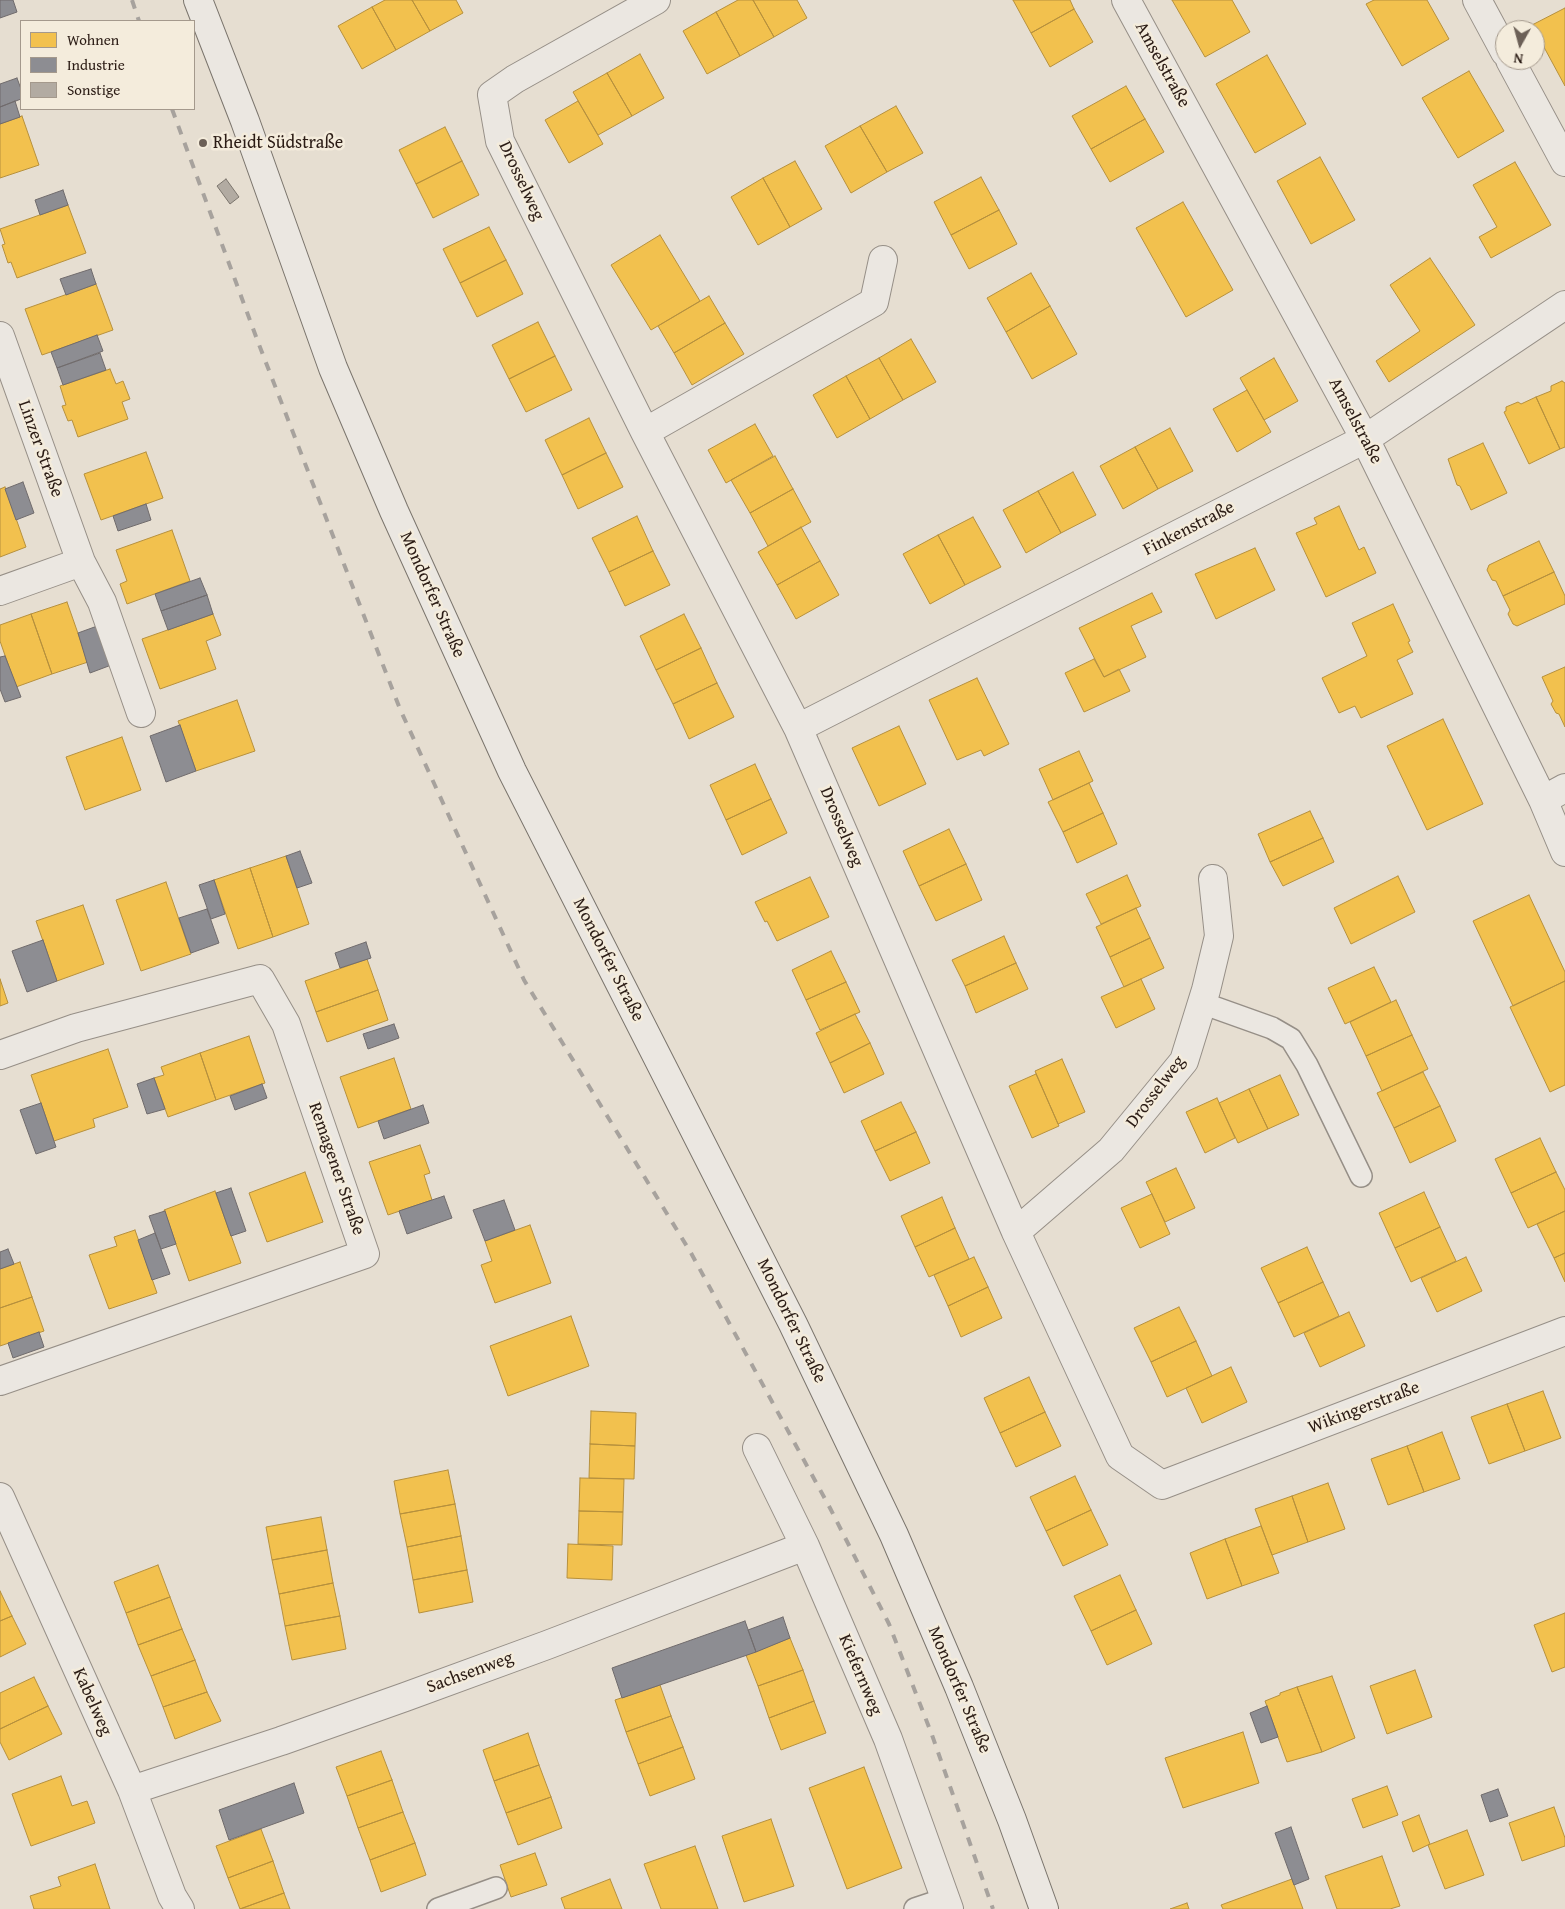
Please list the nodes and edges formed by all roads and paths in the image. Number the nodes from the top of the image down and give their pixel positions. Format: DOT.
graph roads {
  1 [pos="198,0"];
  2 [pos="656,0"];
  3 [pos="1126,0"];
  4 [pos="1477,0"];
  5 [pos="1495,33"];
  6 [pos="1515,70"];
  7 [pos="1565,162"];
  8 [pos="883,260"];
  9 [pos="1565,305"];
  10 [pos="0,336"];
  11 [pos="645,432"];
  12 [pos="1365,439"];
  13 [pos="81,562"];
  14 [pos="0,591"];
  15 [pos="141,713"];
  16 [pos="798,728"];
  17 [pos="1554,794"];
  18 [pos="1565,852"];
  19 [pos="1213,879"];
  20 [pos="1202,1003"];
  21 [pos="0,1055"];
  22 [pos="1361,1176"];
  23 [pos="1016,1232"];
  24 [pos="1565,1331"];
  25 [pos="0,1381"];
  26 [pos="756,1448"];
  27 [pos="1162,1485"];
  28 [pos="0,1497"];
  29 [pos="805,1546"];
  30 [pos="132,1790"];
  31 [pos="496,1888"];
  32 [pos="947,1904"];
  33 [pos="180,1909"];
  34 [pos="438,1909"];
  35 [pos="915,1909"];
  36 [pos="1044,1909"];
  1 -- 36 [label="street, Mondorfer Straße"];
  2 -- 11 [label="street, Drosselweg"];
  3 -- 12 [label="street, Amselstraße"];
  4 -- 5 [label="street"];
  6 -- 7 [label="street"];
  8 -- 11 [label="street"];
  9 -- 12 [label="street, Finkenstraße"];
  10 -- 13 [label="street, Linzer Straße"];
  11 -- 16 [label="street, Drosselweg"];
  12 -- 16 [label="street, Finkenstraße"];
  12 -- 17 [label="street, Amselstraße"];
  13 -- 14 [label="street"];
  13 -- 15 [label="street, Linzer Straße"];
  16 -- 23 [label="street, Drosselweg"];
  17 -- 18 [label="street, Amselstraße"];
  19 -- 20 [label="street, Drosselweg"];
  20 -- 22 [label="lane"];
  20 -- 23 [label="street, Drosselweg"];
  21 -- 25 [label="street, Remagener Straße"];
  23 -- 27 [label="street, Drosselweg"];
  24 -- 27 [label="street, Wikingerstraße"];
  26 -- 29 [label="street, Kiefernweg"];
  28 -- 30 [label="street, Kabelweg"];
  29 -- 30 [label="street, Sachsenweg"];
  29 -- 32 [label="street, Kiefernweg"];
  30 -- 33 [label="street, Kabelweg"];
  31 -- 34 [label="lane"];
  32 -- 35 [label="lane"];
}
